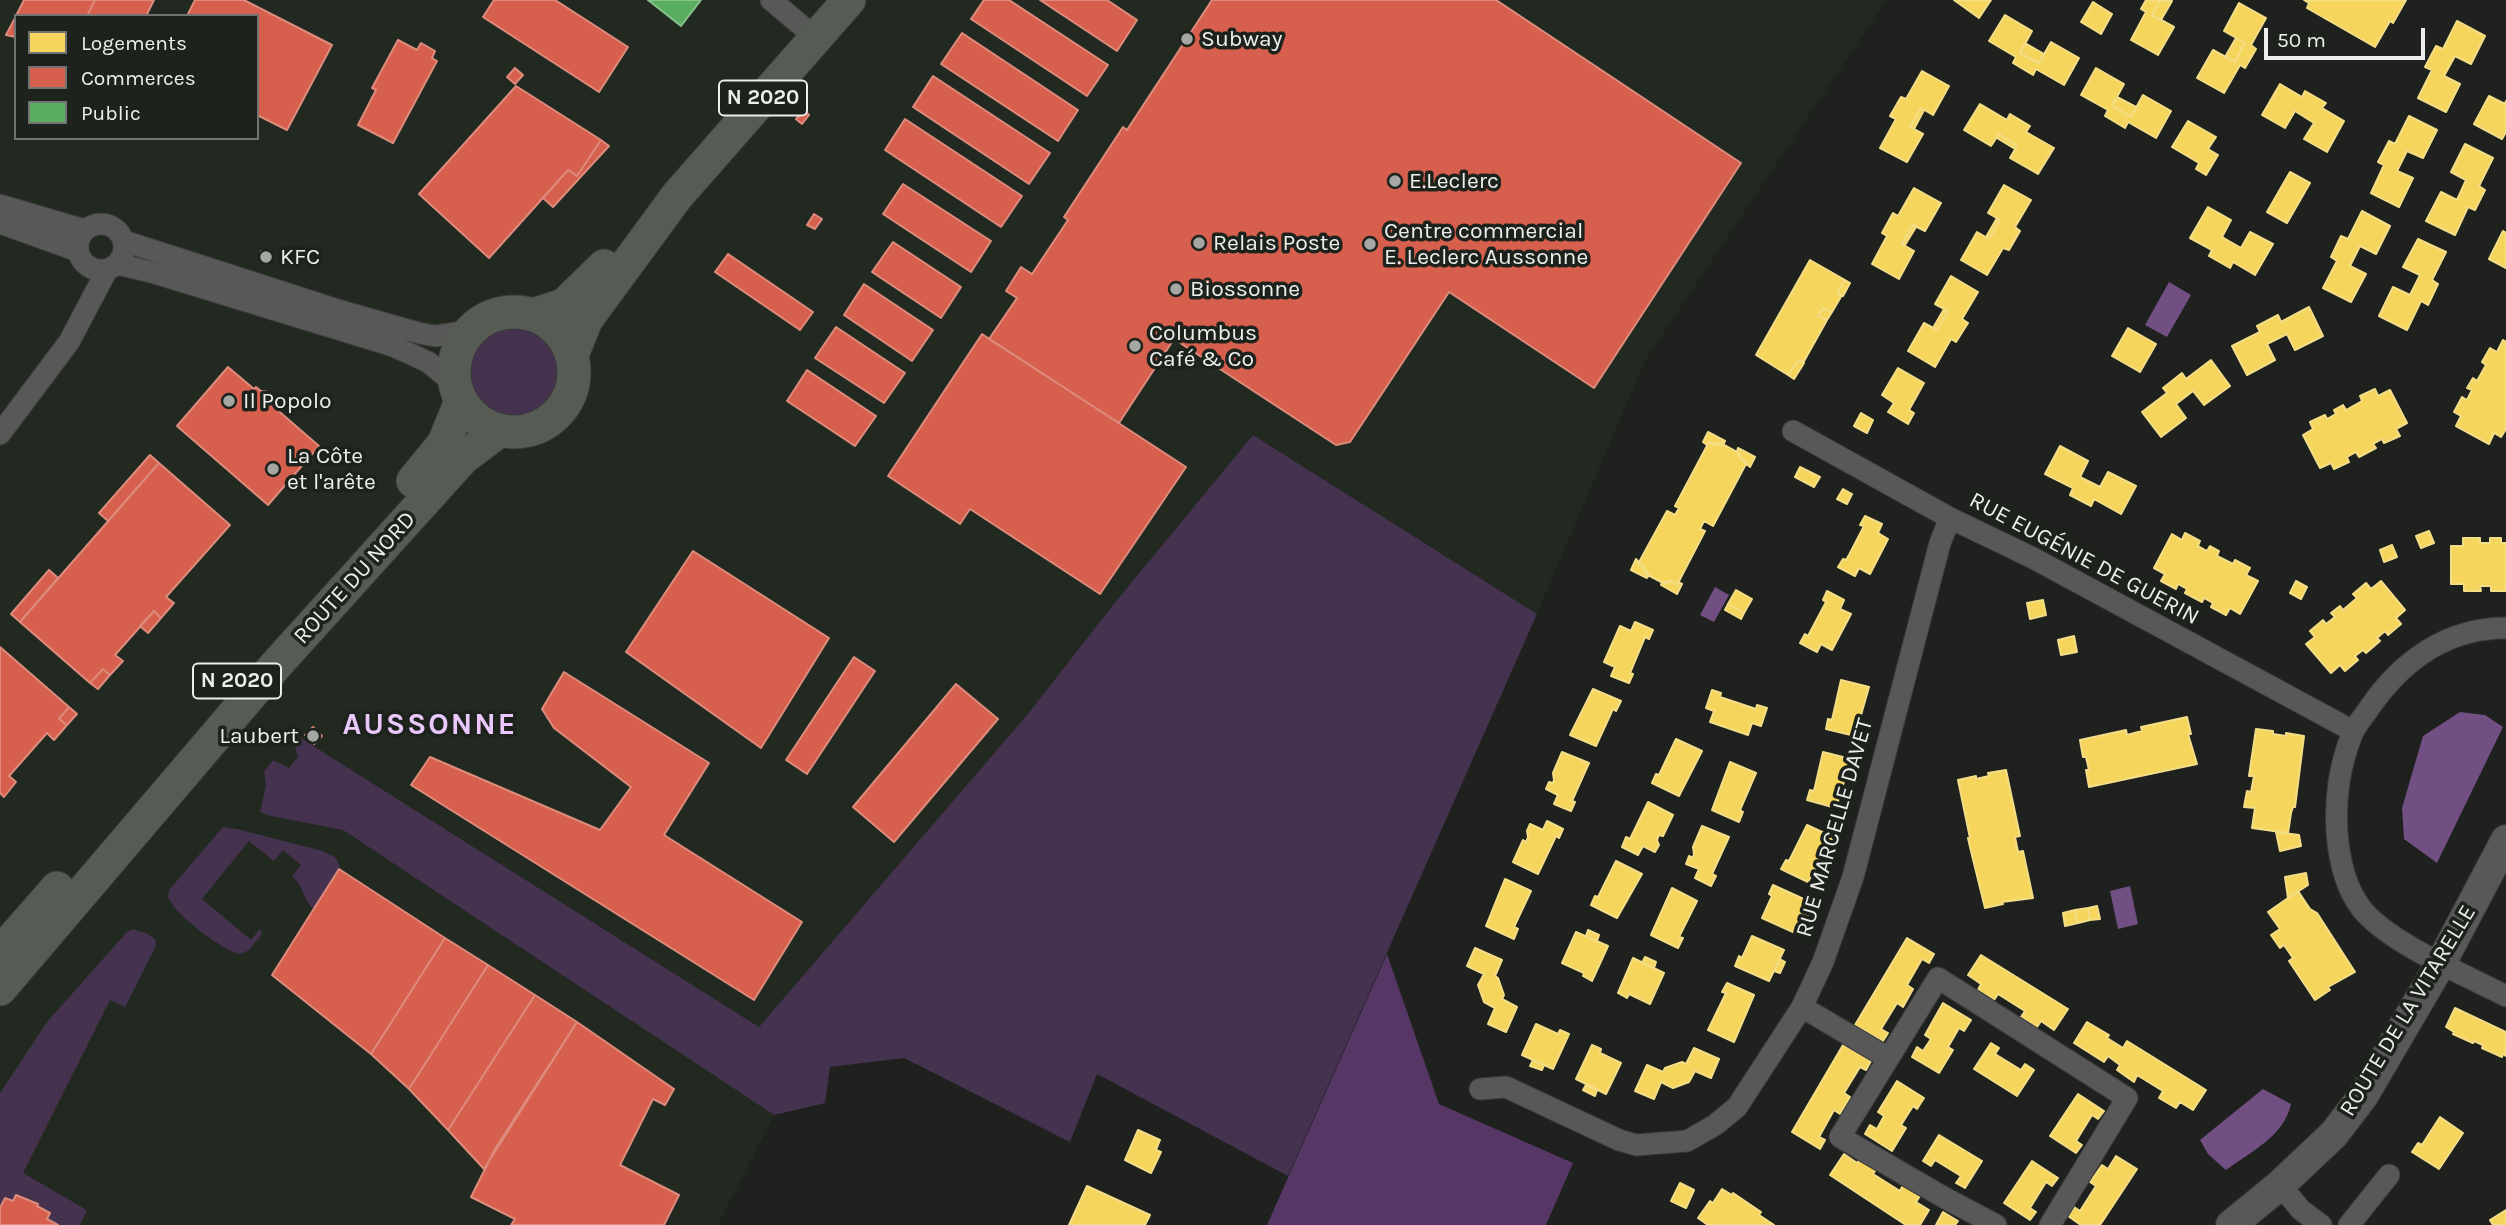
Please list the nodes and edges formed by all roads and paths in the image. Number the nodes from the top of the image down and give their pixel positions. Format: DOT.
graph roads {
  1 [pos="771,0"];
  2 [pos="849,0"];
  3 [pos="816,38"];
  4 [pos="677,197"];
  5 [pos="0,205"];
  6 [pos="0,223"];
  7 [pos="85,230"];
  8 [pos="124,241"];
  9 [pos="81,257"];
  10 [pos="112,267"];
  11 [pos="533,315"];
  12 [pos="78,324"];
  13 [pos="470,331"];
  14 [pos="572,355"];
  15 [pos="458,392"];
  16 [pos="500,430"];
  17 [pos="1793,431"];
  18 [pos="0,435"];
  19 [pos="1951,518"];
  20 [pos="2506,628"];
  21 [pos="2353,731"];
  22 [pos="2506,840"];
  23 [pos="0,953"];
  24 [pos="2441,963"];
  25 [pos="0,989"];
  26 [pos="2506,996"];
  27 [pos="1802,1007"];
  28 [pos="1888,1058"];
  29 [pos="1480,1089"];
  30 [pos="2389,1175"];
  31 [pos="2280,1185"];
  32 [pos="1996,1225"];
  33 [pos="2050,1225"];
  34 [pos="2231,1225"];
  35 [pos="2321,1225"];
  36 [pos="2348,1225"];
  1 -- 3 [label="street"];
  2 -- 3 [label="main road, N 2020"];
  3 -- 4 [label="main road, N 2020"];
  4 -- 11 [label="main road, N 2020"];
  4 -- 14 [label="main road, N 2020"];
  5 -- 7 [label="street"];
  6 -- 9 [label="street"];
  7 -- 8 [label="street"];
  7 -- 9 [label="street"];
  8 -- 10 [label="street"];
  8 -- 13 [label="street"];
  9 -- 10 [label="street"];
  9 -- 12 [label="street"];
  10 -- 12 [label="street"];
  10 -- 15 [label="street"];
  11 -- 13 [label="main road"];
  11 -- 14 [label="main road"];
  12 -- 18 [label="street"];
  13 -- 15 [label="main road"];
  14 -- 16 [label="main road"];
  15 -- 16 [label="main road"];
  15 -- 23 [label="main road, ROUTE DU NORD / N 2020"];
  16 -- 25 [label="main road, ROUTE DU NORD / N 2020"];
  17 -- 19 [label="street, RUE EUGÉNIE DE GUERIN"];
  19 -- 21 [label="street, RUE EUGÉNIE DE GUERIN"];
  19 -- 27 [label="street, RUE MARCELLE DAVET"];
  20 -- 21 [label="street"];
  21 -- 24 [label="street"];
  22 -- 24 [label="street, ROUTE DE LA VITARELLE"];
  24 -- 26 [label="street"];
  24 -- 31 [label="street, ROUTE DE LA VITARELLE"];
  27 -- 28 [label="street"];
  27 -- 29 [label="street, RUE MARCELLE DAVET"];
  28 -- 32 [label="street"];
  28 -- 33 [label="street"];
  30 -- 36 [label="street"];
  31 -- 34 [label="street, ROUTE DE LA VITARELLE"];
  31 -- 35 [label="street"];
}
